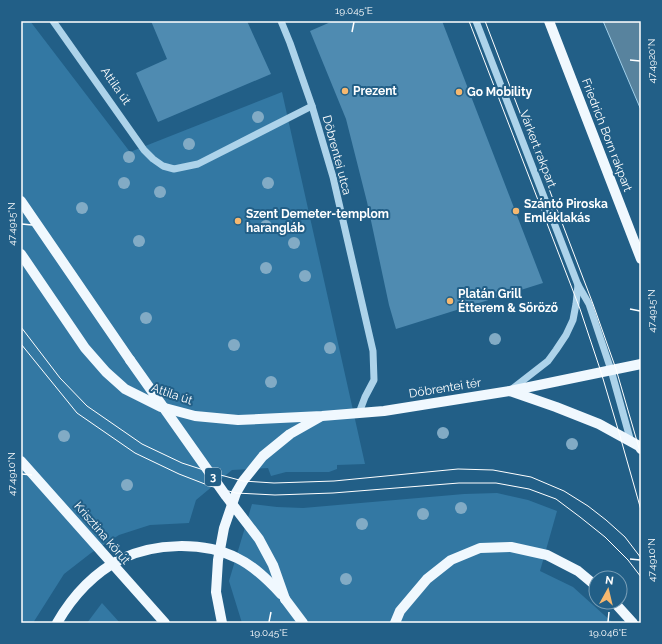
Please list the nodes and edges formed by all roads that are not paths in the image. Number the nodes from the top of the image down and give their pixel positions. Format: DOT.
graph roads {
  1 [pos="53,21"];
  2 [pos="281,21"];
  3 [pos="476,21"];
  4 [pos="549,21"];
  5 [pos="312,106"];
  6 [pos="21,200"];
  7 [pos="21,254"];
  8 [pos="641,259"];
  9 [pos="578,284"];
  10 [pos="641,364"];
  11 [pos="611,370"];
  12 [pos="510,391"];
  13 [pos="384,411"];
  14 [pos="359,413"];
  15 [pos="322,416"];
  16 [pos="631,442"];
  17 [pos="641,449"];
  18 [pos="21,461"];
  19 [pos="588,579"];
  20 [pos="285,598"];
  21 [pos="621,610"];
  22 [pos="57,623"];
  23 [pos="165,623"];
  24 [pos="222,623"];
  25 [pos="303,623"];
  26 [pos="395,623"];
  27 [pos="633,623"];
  1 -- 5 [label="street, Attila út"];
  2 -- 5 [label="street, Döbrentei utca"];
  3 -- 9 [label="street, Várkert rakpart"];
  4 -- 8 [label="main road, Friedrich Born rakpart"];
  5 -- 14 [label="street, Döbrentei utca"];
  6 -- 20 [label="main road, 3, bridge"];
  7 -- 15 [label="main road, Attila út"];
  9 -- 11 [label="street, Várkert rakpart"];
  9 -- 12 [label="street, Várkert rakpart"];
  10 -- 11 [label="main road, Döbrentei tér"];
  11 -- 12 [label="main road, Döbrentei tér"];
  11 -- 16 [label="street, Várkert rakpart"];
  12 -- 13 [label="main road, Döbrentei tér"];
  12 -- 16 [label="main road"];
  13 -- 14 [label="main road, Attila út"];
  14 -- 15 [label="main road, Attila út"];
  15 -- 24 [label="main road"];
  16 -- 17 [label="main road"];
  18 -- 23 [label="main road, Krisztina körút"];
  19 -- 26 [label="main road"];
  20 -- 22 [label="main road, bridge"];
  20 -- 25 [label="main road, 3"];
  21 -- 27 [label="main road"];
}
